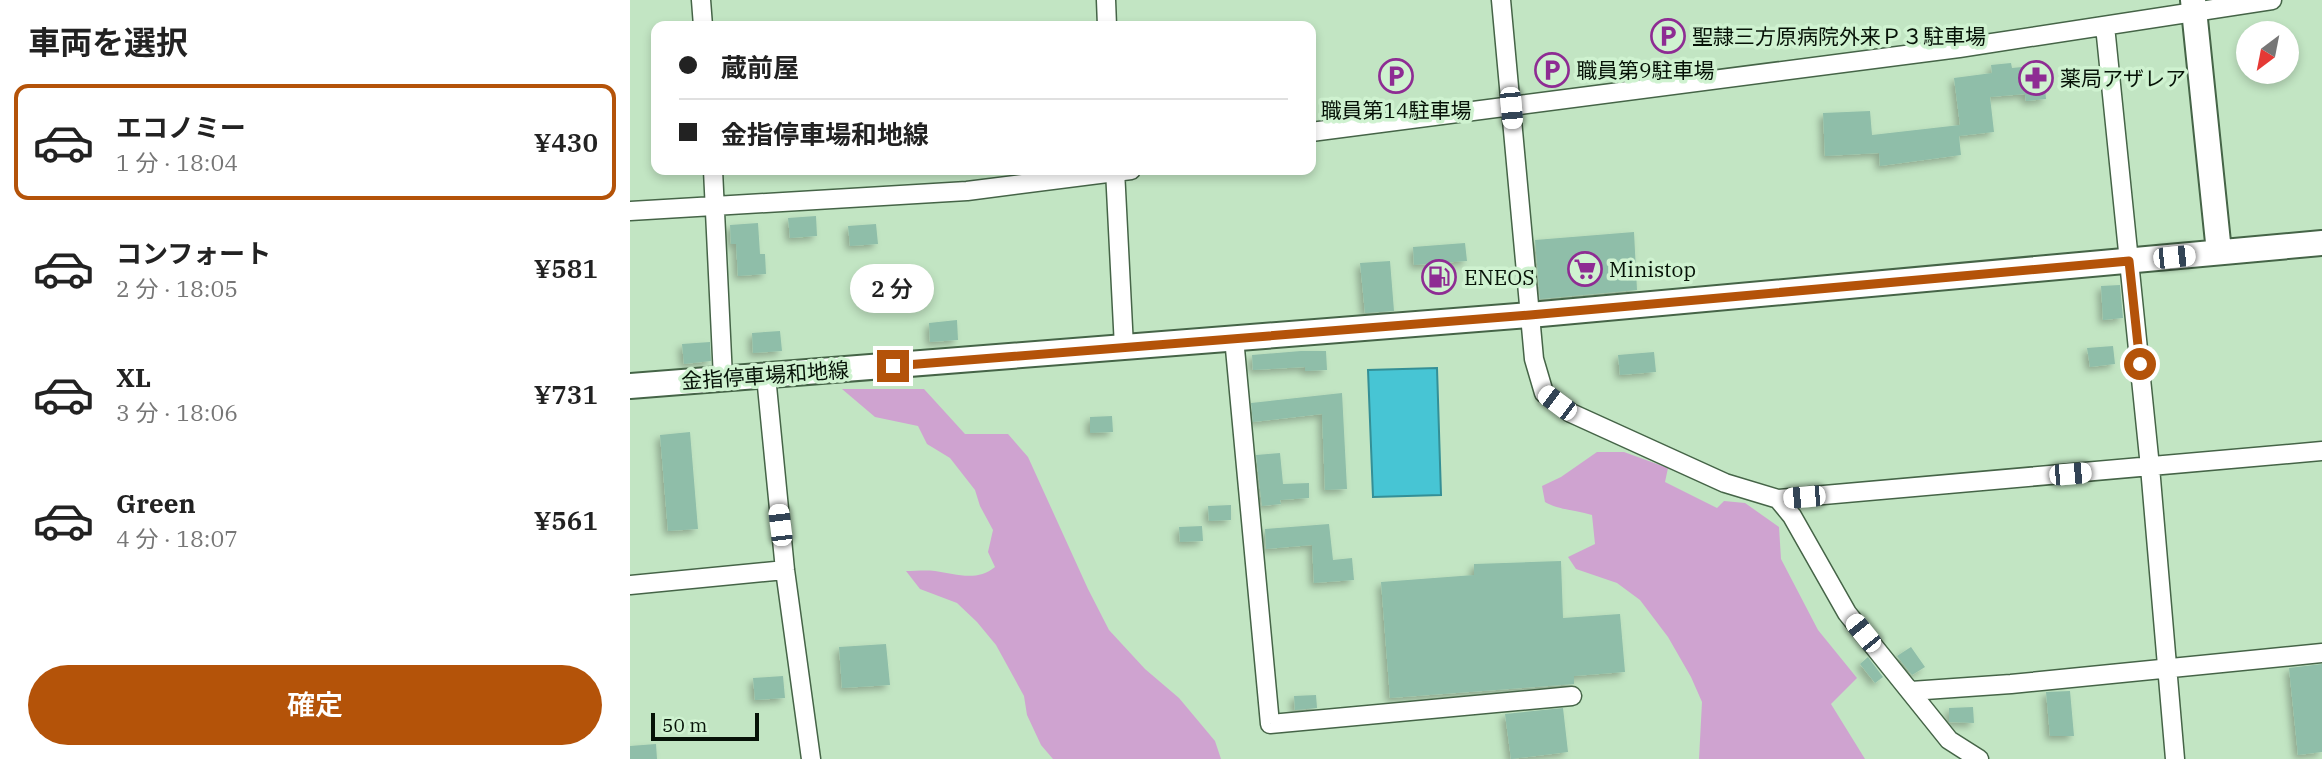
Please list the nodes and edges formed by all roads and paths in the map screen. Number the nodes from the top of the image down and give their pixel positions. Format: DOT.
graph roads {
  1 [pos="701,0"];
  2 [pos="1106,0"];
  3 [pos="1501,0"];
  4 [pos="2272,0"];
  5 [pos="2194,6"];
  6 [pos="703,21"];
  7 [pos="1107,21"];
  8 [pos="2105,26"];
  9 [pos="1511,108"];
  10 [pos="1316,131"];
  11 [pos="713,175"];
  12 [pos="1090,175"];
  13 [pos="1121,175"];
  14 [pos="715,205"];
  15 [pos="630,211"];
  16 [pos="2322,243"];
  17 [pos="2219,252"];
  18 [pos="2129,261"];
  19 [pos="1530,315"];
  20 [pos="1234,338"];
  21 [pos="1124,347"];
  22 [pos="766,376"];
  23 [pos="723,378"];
  24 [pos="630,386"];
  25 [pos="2322,451"];
  26 [pos="2150,467"];
  27 [pos="1777,499"];
  28 [pos="785,570"];
  29 [pos="630,585"];
  30 [pos="2322,653"];
  31 [pos="2167,667"];
  32 [pos="1911,691"];
  33 [pos="1572,696"];
  34 [pos="811,759"];
  35 [pos="1979,759"];
  36 [pos="2175,759"];
  1 -- 6 [label="street"];
  2 -- 7 [label="street"];
  3 -- 9 [label="street"];
  4 -- 5 [label="street"];
  5 -- 8 [label="street"];
  5 -- 17 [label="main road"];
  8 -- 9 [label="street"];
  8 -- 18 [label="street"];
  9 -- 10 [label="street"];
  9 -- 19 [label="street"];
  11 -- 14 [label="street"];
  12 -- 14 [label="street"];
  13 -- 21 [label="street"];
  14 -- 15 [label="street"];
  14 -- 23 [label="street"];
  16 -- 17 [label="main road, 金指停車場和地線"];
  17 -- 18 [label="main road, 金指停車場和地線"];
  18 -- 19 [label="main road, 金指停車場和地線"];
  18 -- 26 [label="street"];
  19 -- 20 [label="main road, 金指停車場和地線"];
  19 -- 27 [label="street"];
  20 -- 21 [label="main road, 金指停車場和地線"];
  20 -- 33 [label="street"];
  21 -- 22 [label="main road, 金指停車場和地線"];
  22 -- 23 [label="main road, 金指停車場和地線"];
  22 -- 28 [label="street"];
  23 -- 24 [label="main road, 金指停車場和地線"];
  25 -- 26 [label="street"];
  26 -- 27 [label="street"];
  26 -- 31 [label="street"];
  27 -- 32 [label="street"];
  28 -- 29 [label="street"];
  28 -- 34 [label="street"];
  30 -- 31 [label="street"];
  31 -- 32 [label="street"];
  31 -- 36 [label="street"];
  32 -- 35 [label="street"];
}
